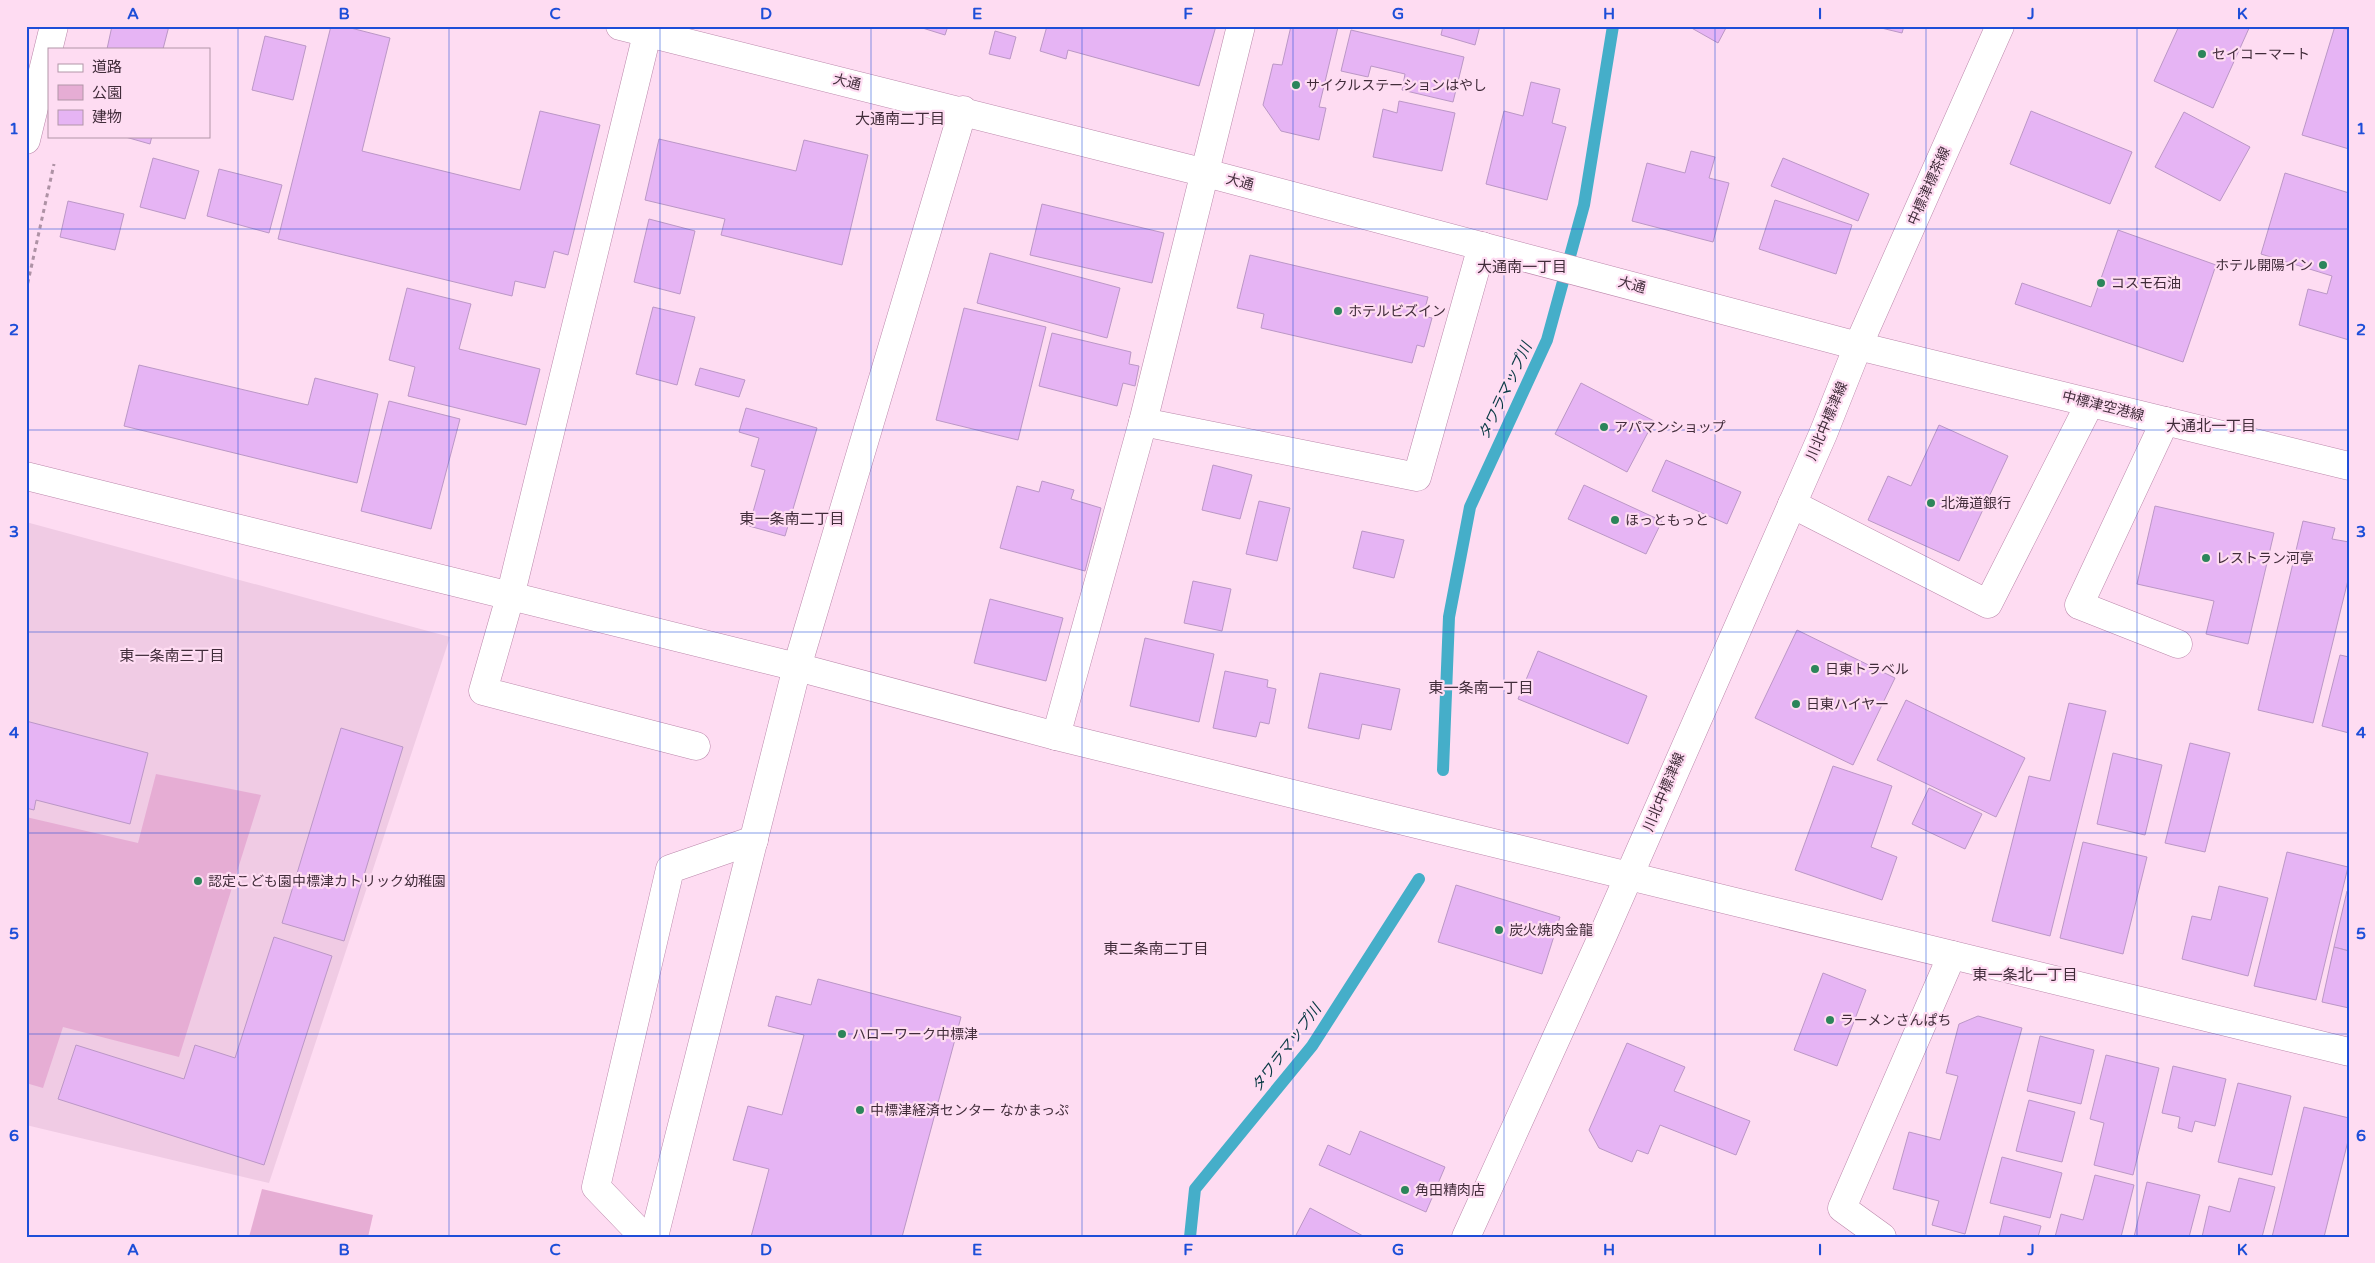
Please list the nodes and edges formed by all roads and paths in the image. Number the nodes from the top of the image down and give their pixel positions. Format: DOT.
graph roads {
  1 [pos="54,26"];
  2 [pos="620,26"];
  3 [pos="1242,26"];
  4 [pos="2000,26"];
  5 [pos="648,30"];
  6 [pos="49,48"];
  7 [pos="48,50"];
  8 [pos="963,110"];
  9 [pos="26,140"];
  10 [pos="56,156"];
  11 [pos="1206,173"];
  12 [pos="1482,246"];
  13 [pos="26,291"];
  14 [pos="1858,346"];
  15 [pos="2090,402"];
  16 [pos="2166,421"];
  17 [pos="1143,422"];
  18 [pos="2349,466"];
  19 [pos="26,476"];
  20 [pos="1792,504"];
  21 [pos="510,597"];
  22 [pos="2178,644"];
  23 [pos="797,667"];
  24 [pos="1056,736"];
  25 [pos="696,746"];
  26 [pos="754,840"];
  27 [pos="1629,875"];
  28 [pos="1952,955"];
  29 [pos="2349,1052"];
  30 [pos="644,1237"];
  31 [pos="654,1237"];
  32 [pos="1466,1237"];
  33 [pos="1882,1237"];
  1 -- 6 [label="street"];
  2 -- 5 [label="street, 大通"];
  3 -- 11 [label="street"];
  4 -- 14 [label="street, 中標津標茶線"];
  5 -- 8 [label="street, 大通"];
  5 -- 21 [label="street"];
  7 -- 9 [label="street"];
  8 -- 11 [label="street, 大通"];
  8 -- 23 [label="street"];
  10 -- 13 [label="path"];
  11 -- 12 [label="street, 大通"];
  11 -- 17 [label="street"];
  12 -- 14 [label="street, 大通"];
  12 -- 17 [label="street"];
  14 -- 15 [label="street, 中標津空港線"];
  14 -- 20 [label="street, 川北中標津線"];
  15 -- 16 [label="street, 中標津空港線"];
  15 -- 20 [label="street"];
  16 -- 18 [label="street, 中標津空港線"];
  16 -- 22 [label="street"];
  17 -- 24 [label="street"];
  19 -- 21 [label="street"];
  20 -- 27 [label="street, 川北中標津線"];
  21 -- 23 [label="street"];
  21 -- 25 [label="street"];
  23 -- 24 [label="street"];
  23 -- 26 [label="street"];
  24 -- 27 [label="street"];
  26 -- 30 [label="street"];
  26 -- 31 [label="street"];
  27 -- 28 [label="street"];
  27 -- 32 [label="street, 川北中標津線"];
  28 -- 29 [label="street"];
  28 -- 33 [label="street"];
}
